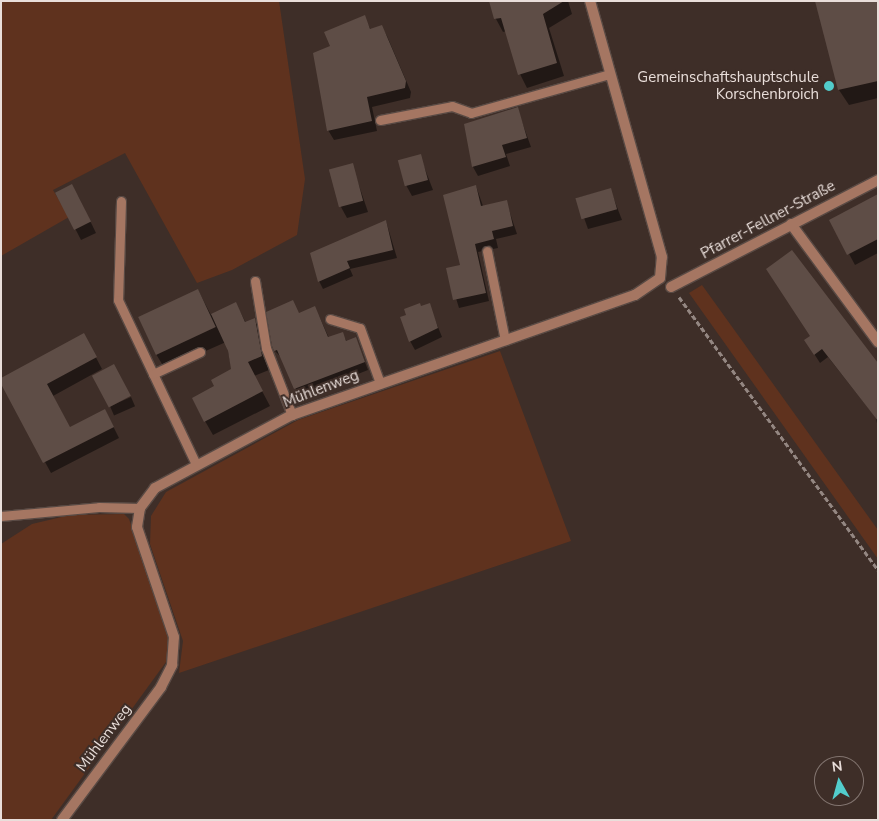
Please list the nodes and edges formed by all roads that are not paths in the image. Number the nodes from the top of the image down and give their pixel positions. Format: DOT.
graph roads {
  1 [pos="590,1"];
  2 [pos="610,74"];
  3 [pos="380,120"];
  4 [pos="878,180"];
  5 [pos="121,201"];
  6 [pos="792,224"];
  7 [pos="487,251"];
  8 [pos="255,281"];
  9 [pos="672,287"];
  10 [pos="330,319"];
  11 [pos="505,340"];
  12 [pos="878,342"];
  13 [pos="200,352"];
  14 [pos="153,374"];
  15 [pos="380,383"];
  16 [pos="292,415"];
  17 [pos="196,464"];
  18 [pos="140,508"];
  19 [pos="1,516"];
  20 [pos="62,820"];
  1 -- 2 [label="street, Mühlenweg"];
  2 -- 3 [label="lane"];
  2 -- 11 [label="street, Mühlenweg"];
  4 -- 6 [label="street, Pfarrer-Fellner-Straße"];
  5 -- 14 [label="lane"];
  6 -- 9 [label="street, Pfarrer-Fellner-Straße"];
  6 -- 12 [label="street"];
  7 -- 11 [label="lane"];
  8 -- 16 [label="lane"];
  10 -- 15 [label="lane"];
  11 -- 15 [label="street, Mühlenweg"];
  13 -- 14 [label="lane"];
  14 -- 17 [label="lane"];
  15 -- 16 [label="street, Mühlenweg"];
  16 -- 17 [label="street, Mühlenweg"];
  17 -- 18 [label="street, Mühlenweg"];
  18 -- 19 [label="lane"];
  18 -- 20 [label="street, Mühlenweg"];
}
